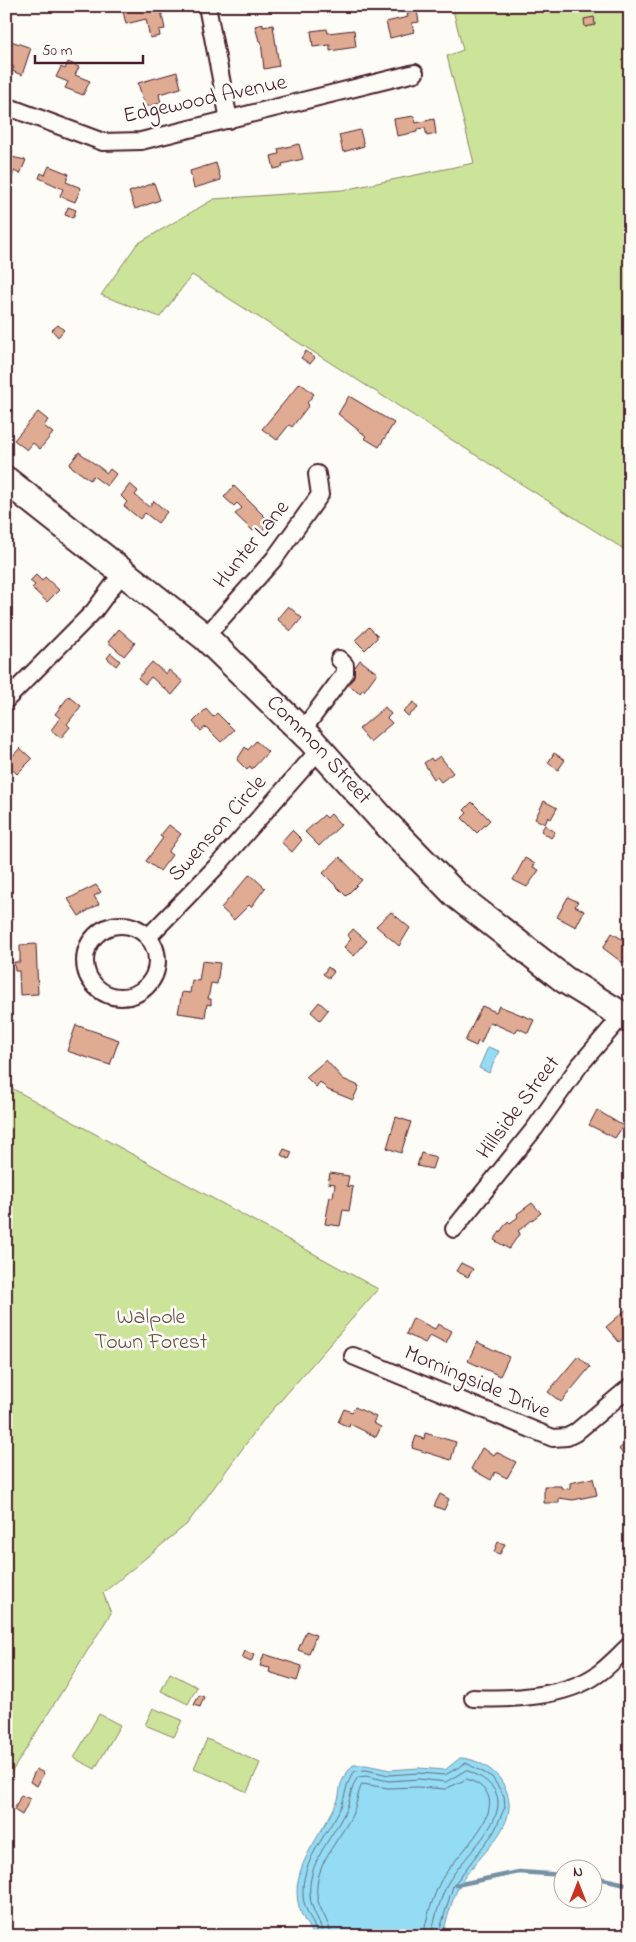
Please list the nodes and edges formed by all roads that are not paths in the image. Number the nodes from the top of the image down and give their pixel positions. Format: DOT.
graph roads {
  1 [pos="207,6"];
  2 [pos="415,73"];
  3 [pos="6,106"];
  4 [pos="229,120"];
  5 [pos="317,474"];
  6 [pos="6,480"];
  7 [pos="123,572"];
  8 [pos="205,637"];
  9 [pos="339,659"];
  10 [pos="6,700"];
  11 [pos="302,731"];
  12 [pos="320,749"];
  13 [pos="148,937"];
  14 [pos="626,1018"];
  15 [pos="454,1229"];
  16 [pos="353,1356"];
  17 [pos="630,1387"];
  18 [pos="630,1645"];
  19 [pos="473,1698"];
  1 -- 4 [label="street"];
  2 -- 4 [label="street, Edgewood Avenue"];
  3 -- 4 [label="street, Edgewood Avenue"];
  5 -- 8 [label="street, Hunter Lane"];
  6 -- 7 [label="main road, Common Street"];
  7 -- 8 [label="main road, Common Street"];
  7 -- 10 [label="street"];
  8 -- 11 [label="main road, Common Street"];
  9 -- 11 [label="street"];
  11 -- 12 [label="main road, Common Street"];
  12 -- 13 [label="street, Swenson Circle"];
  12 -- 14 [label="main road, Common Street"];
  13 -- 13 [label="street"];
  14 -- 15 [label="street, Hillside Street"];
  16 -- 17 [label="street, Morningside Drive"];
  18 -- 19 [label="street"];
}
